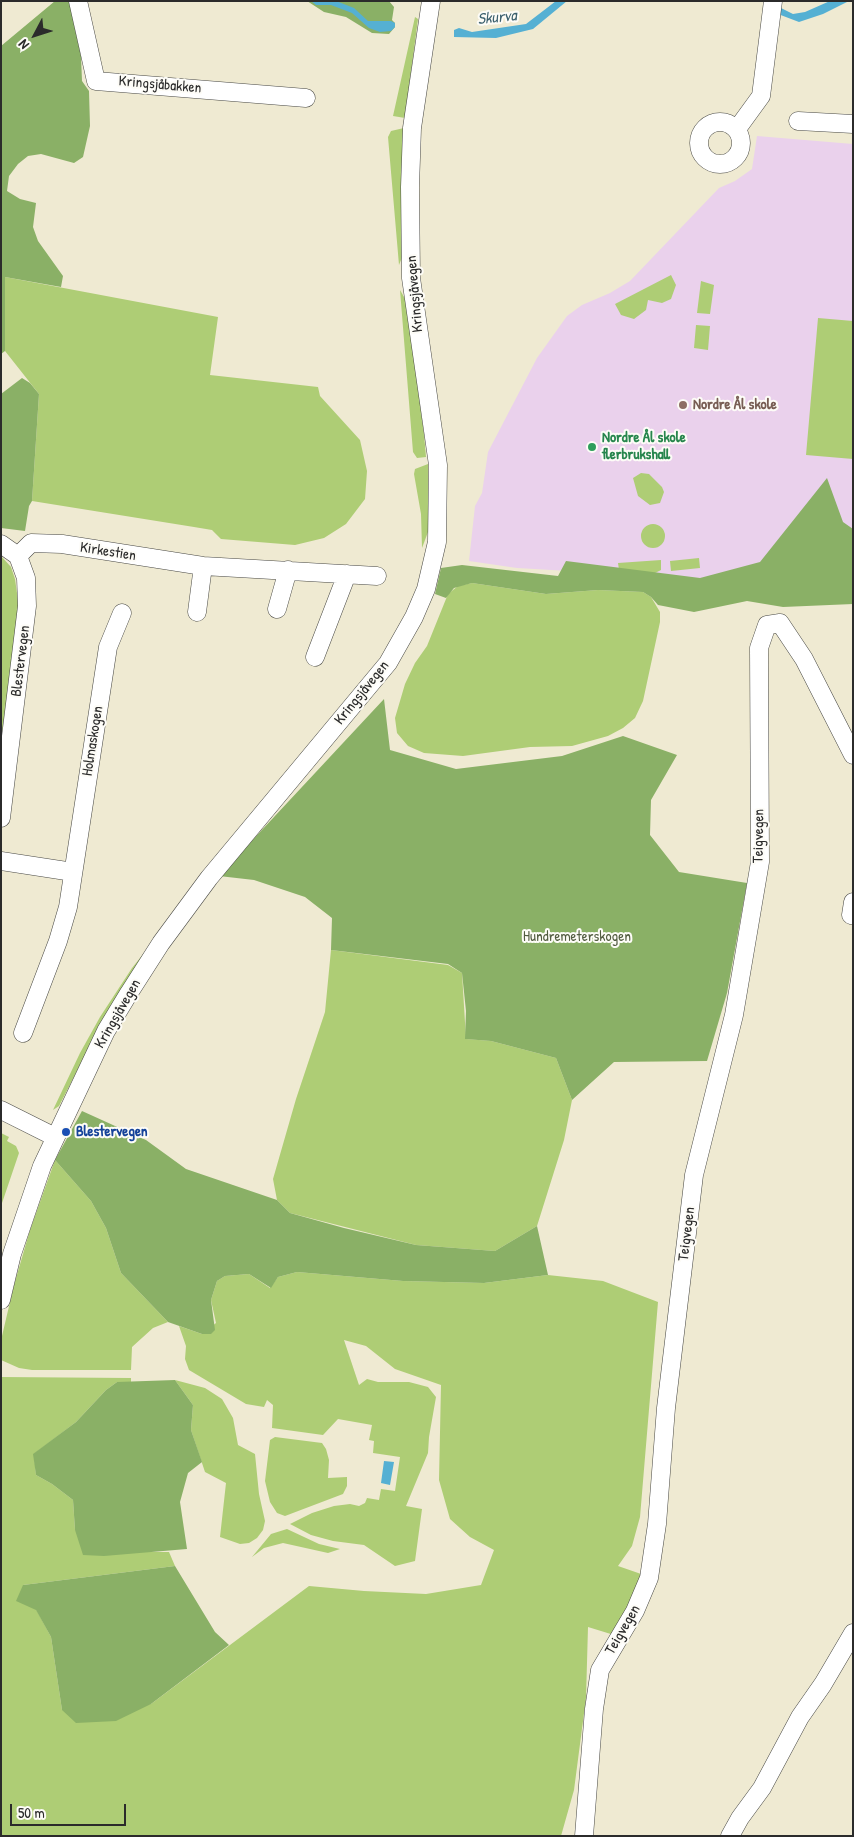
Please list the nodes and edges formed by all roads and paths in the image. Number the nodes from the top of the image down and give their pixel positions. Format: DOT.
graph roads {
  1 [pos="78,1"];
  2 [pos="773,1"];
  3 [pos="429,2"];
  4 [pos="306,98"];
  5 [pos="798,121"];
  6 [pos="853,124"];
  7 [pos="737,129"];
  8 [pos="1,544"];
  9 [pos="18,556"];
  10 [pos="203,566"];
  11 [pos="288,570"];
  12 [pos="347,574"];
  13 [pos="377,576"];
  14 [pos="277,609"];
  15 [pos="197,612"];
  16 [pos="122,613"];
  17 [pos="315,657"];
  18 [pos="853,755"];
  19 [pos="1,818"];
  20 [pos="1,861"];
  21 [pos="73,872"];
  22 [pos="22,1033"];
  23 [pos="1,1110"];
  24 [pos="55,1137"];
  25 [pos="1,1300"];
  26 [pos="853,1633"];
  27 [pos="584,1836"];
  28 [pos="730,1836"];
  1 -- 4 [label="street, Kringsjåbakken"];
  2 -- 7 [label="street"];
  3 -- 24 [label="street, Kringsjåvegen"];
  5 -- 6 [label="street"];
  8 -- 9 [label="street"];
  9 -- 10 [label="street, Kirkestien"];
  9 -- 19 [label="street, Blestervegen"];
  10 -- 11 [label="street, Kirkestien"];
  10 -- 15 [label="street"];
  11 -- 12 [label="street, Kirkestien"];
  11 -- 14 [label="street"];
  12 -- 13 [label="street, Kirkestien"];
  12 -- 17 [label="street"];
  16 -- 21 [label="street, Holmaskogen"];
  18 -- 27 [label="street, Teigvegen"];
  20 -- 21 [label="street"];
  21 -- 22 [label="street, Holmaskogen"];
  23 -- 24 [label="street"];
  24 -- 25 [label="street, Kringsjåvegen"];
  26 -- 28 [label="street"];
}
